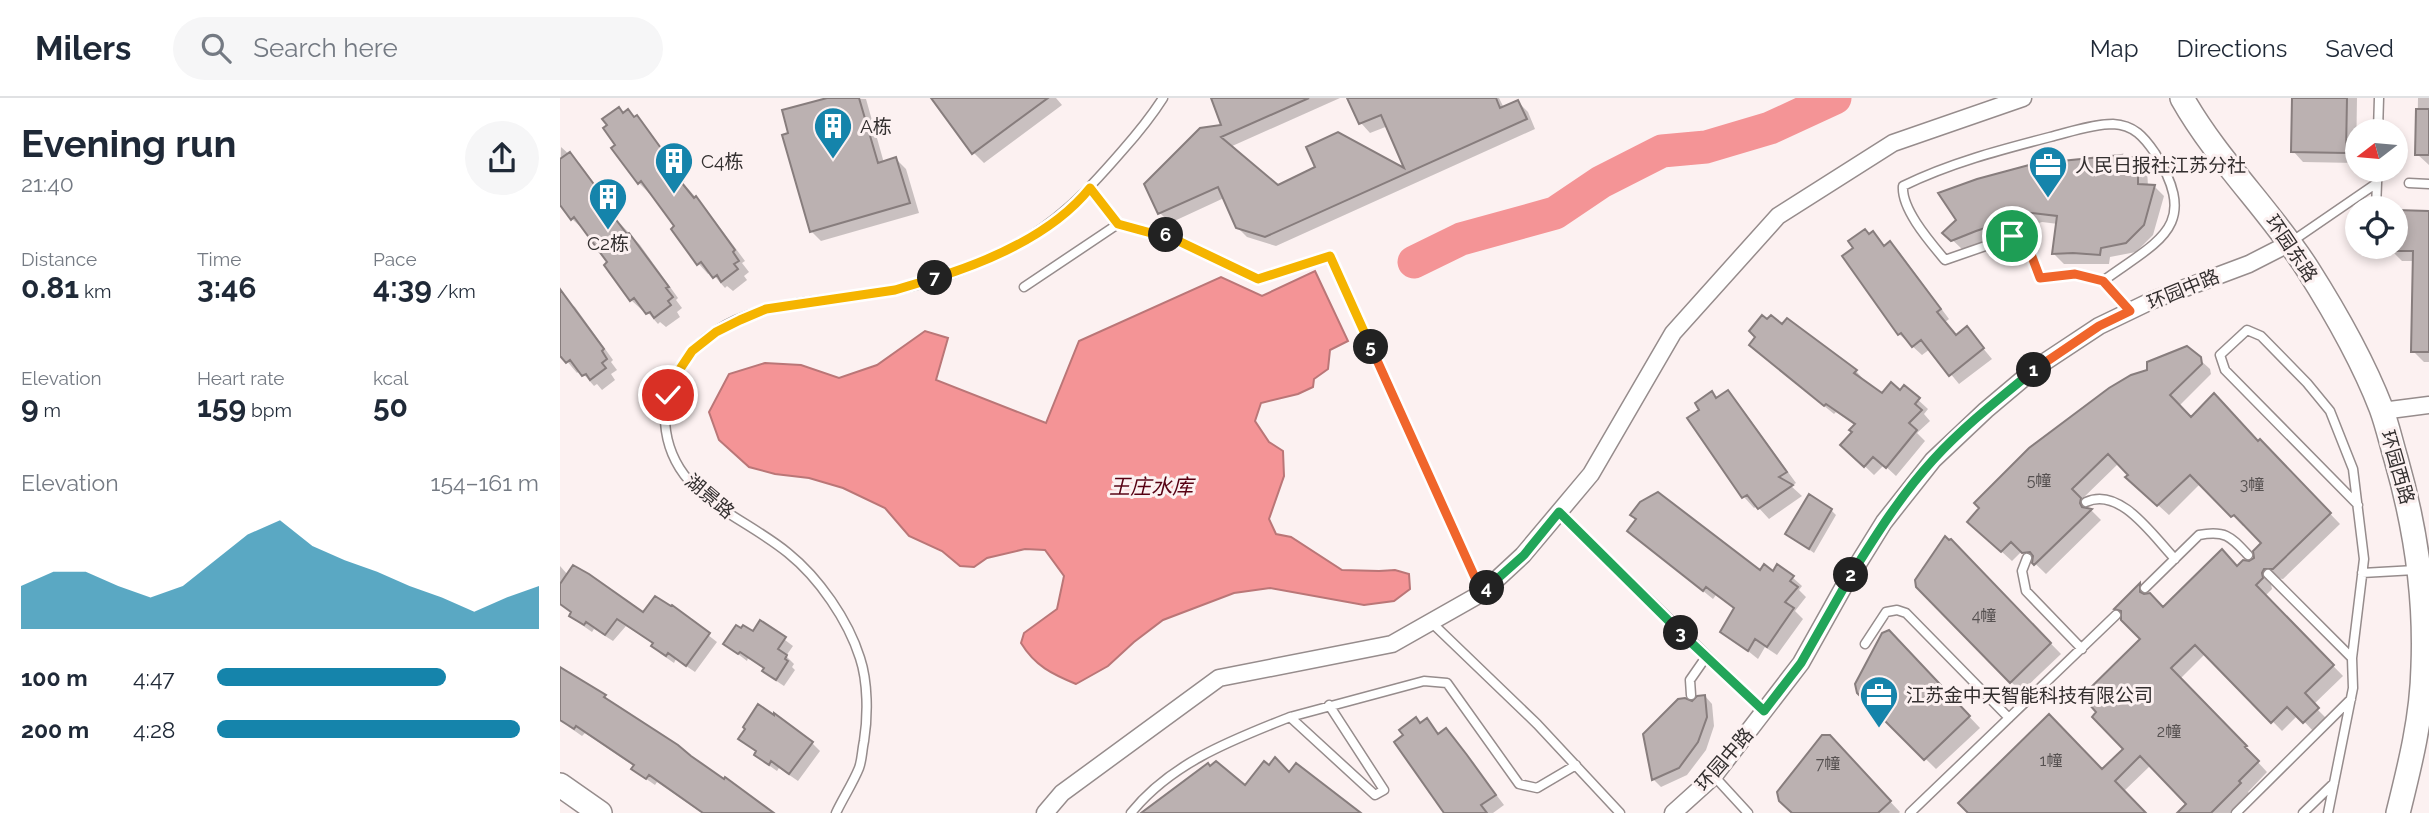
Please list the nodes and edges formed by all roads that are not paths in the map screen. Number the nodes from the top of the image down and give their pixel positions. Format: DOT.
graph roads {
  1 [pos="1163,98"];
  2 [pos="2023,98"];
  3 [pos="2182,98"];
  4 [pos="2379,98"];
  5 [pos="2378,119"];
  6 [pos="2377,183"];
  7 [pos="2409,183"];
  8 [pos="2429,184"];
  9 [pos="1090,188"];
  10 [pos="2376,196"];
  11 [pos="1118,224"];
  12 [pos="2290,243"];
  13 [pos="2103,281"];
  14 [pos="1024,287"];
  15 [pos="2130,311"];
  16 [pos="2429,405"];
  17 [pos="2382,411"];
  18 [pos="2085,502"];
  19 [pos="2358,505"];
  20 [pos="1559,512"];
  21 [pos="2248,555"];
  22 [pos="2027,558"];
  23 [pos="2175,559"];
  24 [pos="2420,570"];
  25 [pos="2362,573"];
  26 [pos="2268,574"];
  27 [pos="2145,588"];
  28 [pos="1482,593"];
  29 [pos="2116,615"];
  30 [pos="1431,622"];
  31 [pos="1866,644"];
  32 [pos="2081,649"];
  33 [pos="1706,657"];
  34 [pos="2353,658"];
  35 [pos="1691,695"];
  36 [pos="2351,699"];
  37 [pos="1329,705"];
  38 [pos="1764,711"];
  39 [pos="1290,717"];
  40 [pos="2009,718"];
  41 [pos="1576,765"];
  42 [pos="1714,776"];
  43 [pos="2335,782"];
  44 [pos="560,785"];
  45 [pos="1919,804"];
  46 [pos="600,813"];
  47 [pos="836,813"];
  48 [pos="1045,813"];
  49 [pos="1131,813"];
  50 [pos="1620,813"];
  51 [pos="1673,813"];
  52 [pos="1748,813"];
  53 [pos="1910,813"];
  54 [pos="1928,813"];
  55 [pos="2236,813"];
  56 [pos="2303,813"];
  57 [pos="2328,813"];
  58 [pos="2398,813"];
  1 -- 9 [label="lane, 湖景路"];
  2 -- 20 [label="street"];
  3 -- 12 [label="street, 环园东路"];
  4 -- 5 [label="lane"];
  6 -- 10 [label="lane"];
  6 -- 12 [label="lane"];
  7 -- 8 [label="lane"];
  9 -- 11 [label="lane"];
  9 -- 47 [label="lane, 湖景路"];
  11 -- 14 [label="lane"];
  11 -- 28 [label="lane"];
  12 -- 15 [label="street, 环园中路"];
  12 -- 17 [label="street, 环园东路"];
  13 -- 13 [label="lane"];
  13 -- 15 [label="lane"];
  15 -- 38 [label="street, 环园中路"];
  16 -- 17 [label="street"];
  17 -- 24 [label="street, 环园西路"];
  18 -- 23 [label="lane"];
  19 -- 19 [label="lane"];
  19 -- 25 [label="lane"];
  20 -- 28 [label="street"];
  20 -- 33 [label="lane"];
  21 -- 23 [label="lane"];
  22 -- 32 [label="lane"];
  23 -- 27 [label="lane"];
  24 -- 25 [label="lane"];
  24 -- 58 [label="street, 环园西路"];
  25 -- 34 [label="lane"];
  26 -- 34 [label="lane"];
  28 -- 30 [label="street"];
  29 -- 32 [label="lane"];
  30 -- 41 [label="lane"];
  30 -- 48 [label="street"];
  31 -- 40 [label="lane"];
  32 -- 40 [label="lane"];
  33 -- 35 [label="lane"];
  33 -- 38 [label="lane"];
  34 -- 36 [label="lane"];
  36 -- 43 [label="lane"];
  36 -- 55 [label="lane"];
  37 -- 39 [label="lane"];
  37 -- 39 [label="lane"];
  37 -- 41 [label="lane"];
  38 -- 42 [label="street, 环园中路"];
  39 -- 49 [label="lane"];
  40 -- 45 [label="lane"];
  41 -- 50 [label="lane"];
  42 -- 51 [label="street, 环园中路"];
  42 -- 52 [label="lane"];
  43 -- 56 [label="lane"];
  43 -- 57 [label="lane"];
  44 -- 46 [label="street"];
  45 -- 53 [label="lane"];
  45 -- 54 [label="lane"];
}
